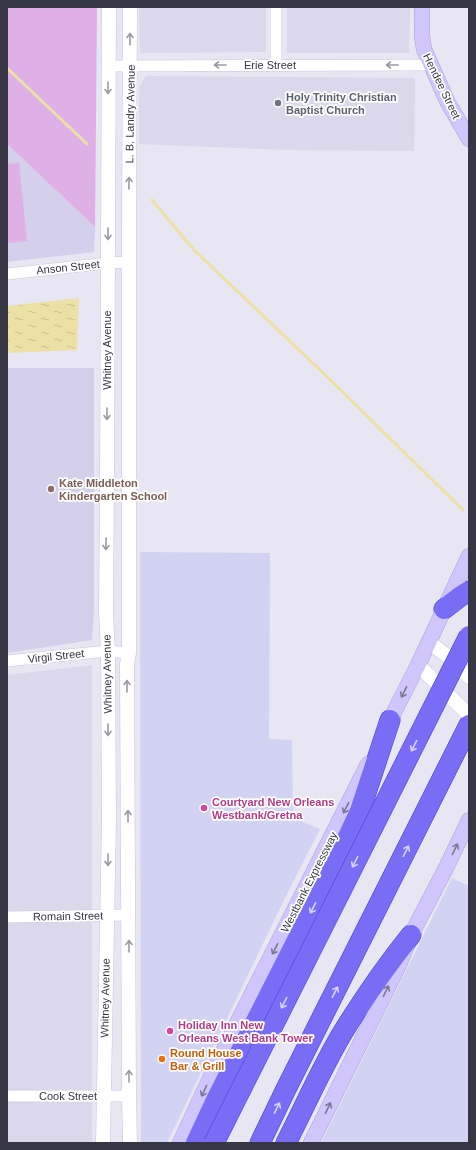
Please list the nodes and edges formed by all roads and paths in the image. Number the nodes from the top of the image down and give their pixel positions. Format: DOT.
graph roads {
  1 [pos="109,7"];
  2 [pos="130,7"];
  3 [pos="276,7"];
  4 [pos="422,7"];
  5 [pos="130,65"];
  6 [pos="276,65"];
  7 [pos="431,65"];
  8 [pos="108,66"];
  9 [pos="469,139"];
  10 [pos="108,205"];
  11 [pos="129,222"];
  12 [pos="129,262"];
  13 [pos="108,263"];
  14 [pos="7,274"];
  15 [pos="469,556"];
  16 [pos="469,591"];
  17 [pos="444,609"];
  18 [pos="469,636"];
  19 [pos="429,642"];
  20 [pos="108,651"];
  21 [pos="129,653"];
  22 [pos="7,661"];
  23 [pos="418,664"];
  24 [pos="469,676"];
  25 [pos="469,715"];
  26 [pos="390,720"];
  27 [pos="469,725"];
  28 [pos="469,820"];
  29 [pos="107,916"];
  30 [pos="129,916"];
  31 [pos="7,917"];
  32 [pos="411,935"];
  33 [pos="7,1096"];
  34 [pos="103,1096"];
  35 [pos="129,1096"];
  36 [pos="103,1143"];
  37 [pos="130,1143"];
  38 [pos="180,1143"];
  39 [pos="196,1143"];
  40 [pos="214,1143"];
  41 [pos="260,1143"];
  42 [pos="286,1143"];
  43 [pos="311,1143"];
  1 -- 8 [label="street, L. B. Landry Avenue"];
  5 -- 2 [label="street, L. B. Landry Avenue, one-way"];
  3 -- 6 [label="street"];
  4 -- 7 [label="main road, Hendee Street"];
  6 -- 5 [label="street, Erie Street, one-way"];
  5 -- 8 [label="street, Erie Street"];
  11 -- 5 [label="street, L. B. Landry Avenue, one-way"];
  7 -- 6 [label="street, Erie Street, one-way"];
  7 -- 9 [label="main road, Hendee Street"];
  8 -- 10 [label="street, L. B. Landry Avenue, one-way"];
  10 -- 13 [label="street, Whitney Avenue, one-way"];
  11 -- 12 [label="street, Whitney Avenue"];
  12 -- 13 [label="street, Anson Street"];
  12 -- 21 [label="street, Whitney Avenue"];
  13 -- 14 [label="street, Anson Street"];
  13 -- 20 [label="street, Whitney Avenue, one-way"];
  15 -- 17 [label="main road, Westbank Expressway"];
  16 -- 17 [label="highway"];
  17 -- 19 [label="main road, Westbank Expressway"];
  18 -- 40 [label="highway, one-way, bridge"];
  19 -- 23 [label="main road, Westbank Expressway"];
  19 -- 24 [label="street"];
  20 -- 21 [label="street, Virgil Street"];
  20 -- 22 [label="street, Virgil Street"];
  20 -- 29 [label="street, Whitney Avenue, one-way"];
  30 -- 21 [label="street, Whitney Avenue, one-way"];
  23 -- 25 [label="street"];
  23 -- 26 [label="main road, Westbank Expressway, one-way"];
  26 -- 38 [label="main road, Westbank Expressway, one-way"];
  26 -- 39 [label="highway, one-way"];
  41 -- 27 [label="highway, one-way"];
  32 -- 28 [label="main road, one-way"];
  29 -- 30 [label="street, Romain Street"];
  29 -- 31 [label="street, Romain Street"];
  29 -- 34 [label="street, Whitney Avenue"];
  35 -- 30 [label="street, Whitney Avenue, one-way"];
  32 -- 42 [label="highway"];
  43 -- 32 [label="main road, one-way"];
  33 -- 34 [label="street, Cook Street"];
  34 -- 35 [label="street, Cook Street"];
  34 -- 36 [label="street, Whitney Avenue"];
  35 -- 37 [label="street, Whitney Avenue"];
}
